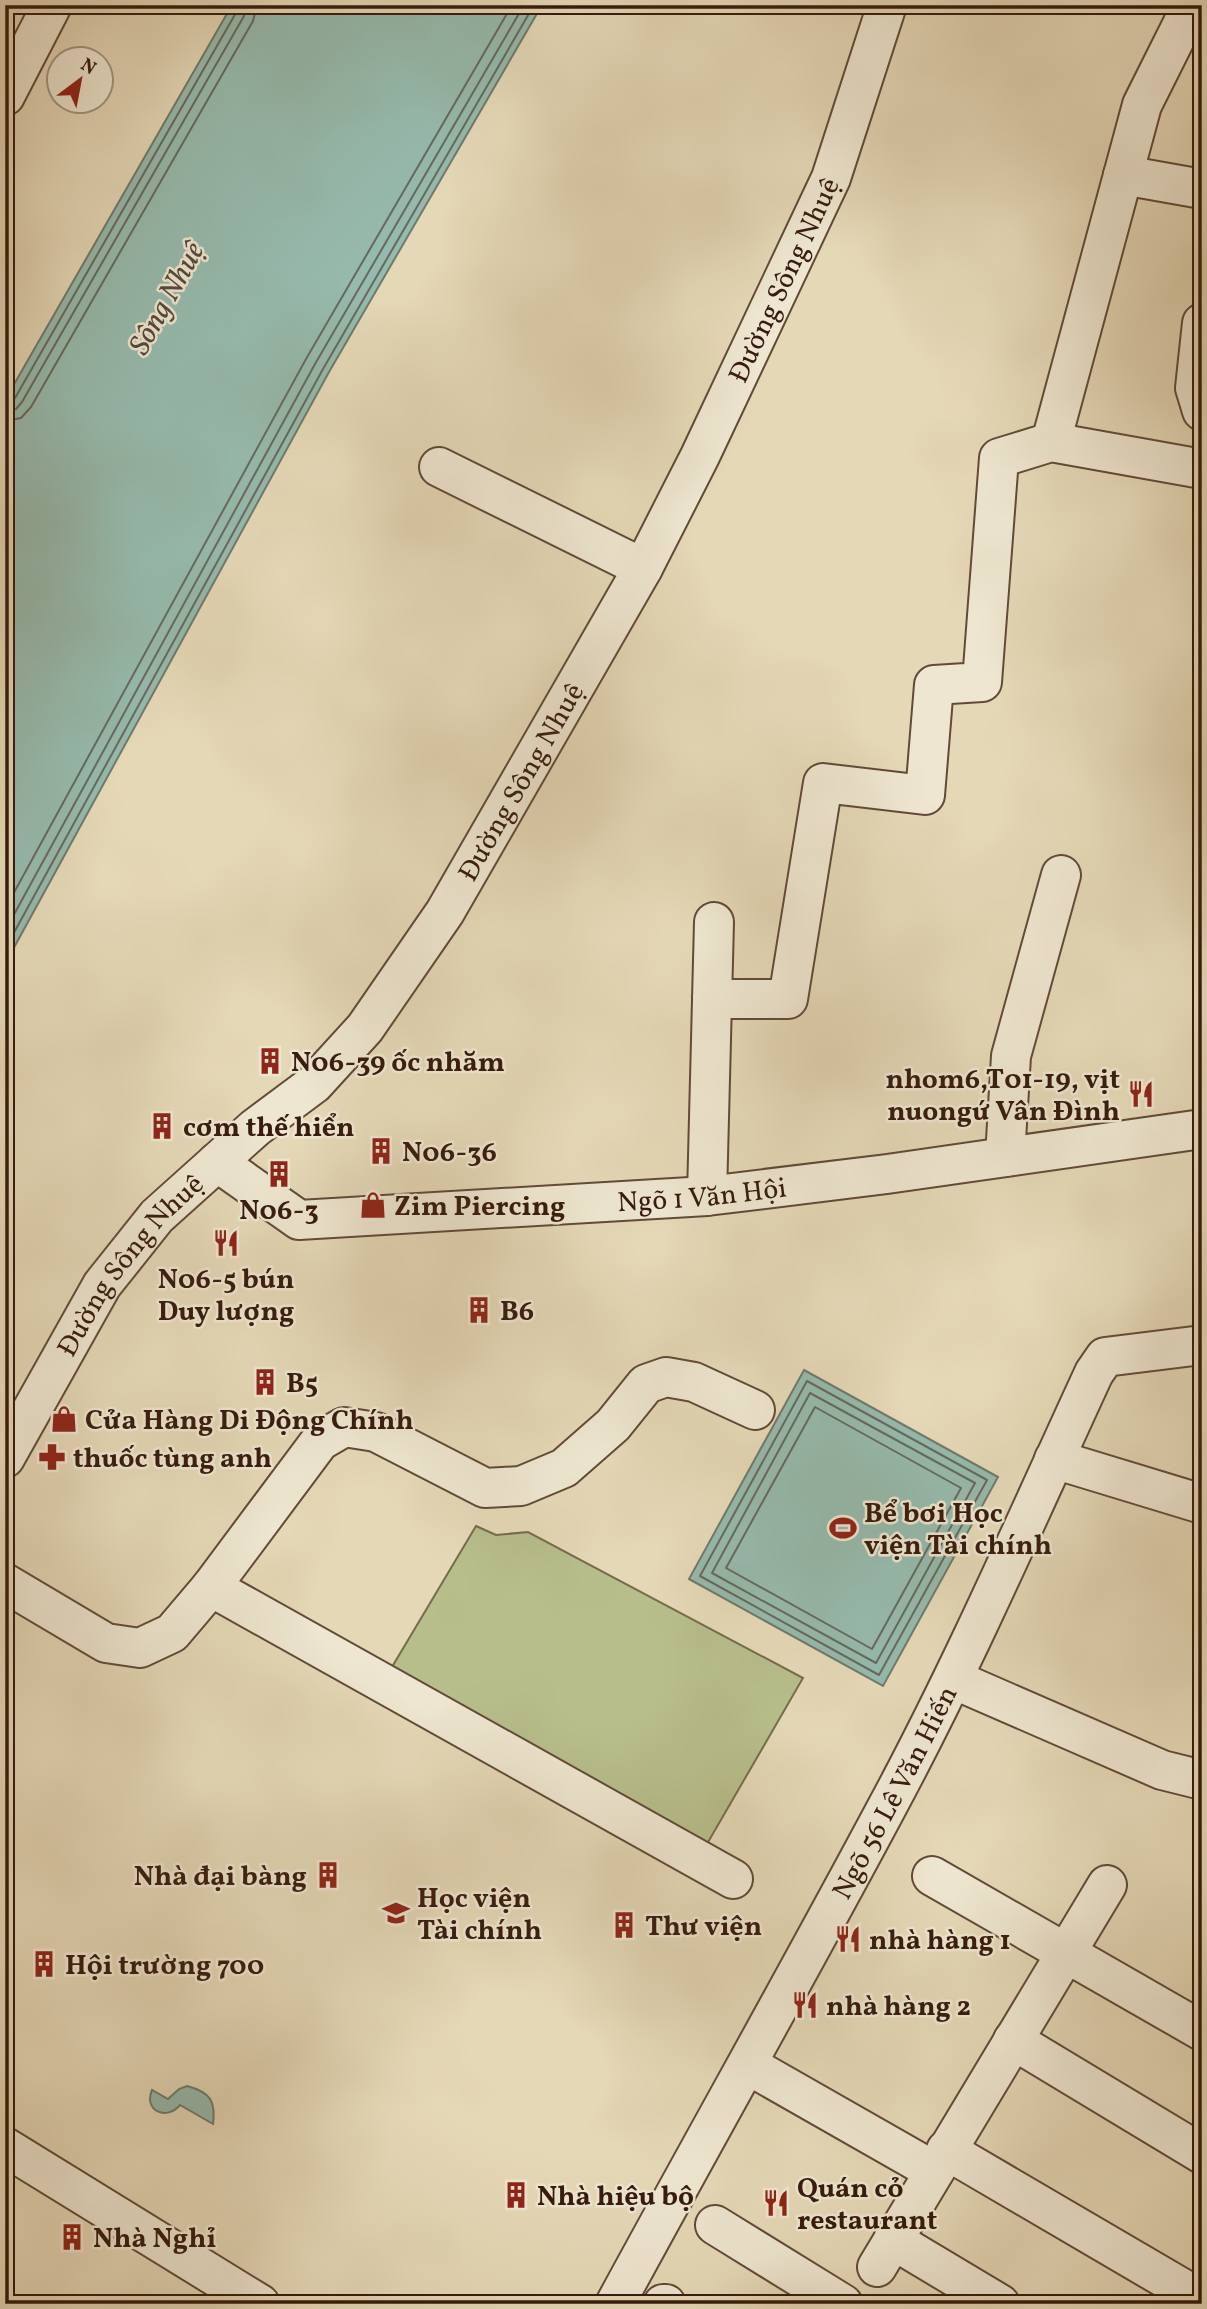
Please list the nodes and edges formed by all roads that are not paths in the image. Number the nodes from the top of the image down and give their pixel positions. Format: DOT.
graph roads {
  1 [pos="52,5"];
  2 [pos="887,5"];
  3 [pos="1192,5"];
  4 [pos="5,96"];
  5 [pos="1123,175"];
  6 [pos="1202,189"];
  7 [pos="1202,323"];
  8 [pos="1202,411"];
  9 [pos="1051,442"];
  10 [pos="439,467"];
  11 [pos="1202,470"];
  12 [pos="643,568"];
  13 [pos="1061,875"];
  14 [pos="714,922"];
  15 [pos="712,999"];
  16 [pos="1202,1129"];
  17 [pos="1004,1157"];
  18 [pos="217,1162"];
  19 [pos="707,1196"];
  20 [pos="1202,1345"];
  21 [pos="755,1410"];
  22 [pos="5,1458"];
  23 [pos="1054,1459"];
  24 [pos="1202,1504"];
  25 [pos="5,1583"];
  26 [pos="211,1587"];
  27 [pos="953,1679"];
  28 [pos="1202,1780"];
  29 [pos="932,1876"];
  30 [pos="733,1879"];
  31 [pos="1107,1885"];
  32 [pos="1065,1954"];
  33 [pos="1202,2031"];
  34 [pos="1013,2040"];
  35 [pos="748,2065"];
  36 [pos="5,2147"];
  37 [pos="1202,2154"];
  38 [pos="940,2161"];
  39 [pos="715,2225"];
  40 [pos="213,2292"];
  41 [pos="1198,2297"];
  42 [pos="616,2303"];
  43 [pos="260,2304"];
  44 [pos="843,2304"];
  45 [pos="1000,2304"];
  1 -- 4 [label="street"];
  2 -- 12 [label="street, Đường Sông Nhuệ"];
  3 -- 5 [label="street"];
  5 -- 6 [label="street"];
  5 -- 9 [label="street"];
  7 -- 8 [label="street"];
  9 -- 11 [label="street"];
  9 -- 15 [label="street"];
  10 -- 12 [label="street"];
  12 -- 18 [label="street, Đường Sông Nhuệ"];
  13 -- 17 [label="street"];
  14 -- 15 [label="street"];
  15 -- 19 [label="street"];
  16 -- 17 [label="street, Ngõ 1 Văn Hội"];
  17 -- 19 [label="street, Ngõ 1 Văn Hội"];
  18 -- 19 [label="street, Ngõ 1 Văn Hội"];
  18 -- 22 [label="street, Đường Sông Nhuệ"];
  20 -- 23 [label="street, Ngõ 56 Lê Văn Hiến"];
  21 -- 26 [label="street"];
  23 -- 24 [label="street"];
  23 -- 27 [label="street, Ngõ 56 Lê Văn Hiến"];
  25 -- 26 [label="street"];
  26 -- 30 [label="street"];
  27 -- 28 [label="street"];
  27 -- 35 [label="street, Ngõ 56 Lê Văn Hiến"];
  29 -- 32 [label="street"];
  31 -- 32 [label="street"];
  32 -- 33 [label="street"];
  32 -- 34 [label="street"];
  34 -- 37 [label="street"];
  34 -- 38 [label="street"];
  35 -- 38 [label="street"];
  35 -- 42 [label="street, Ngõ 56 Lê Văn Hiến"];
  36 -- 40 [label="street"];
  38 -- 41 [label="street"];
  38 -- 45 [label="street"];
  39 -- 44 [label="street"];
  40 -- 43 [label="street"];
}
